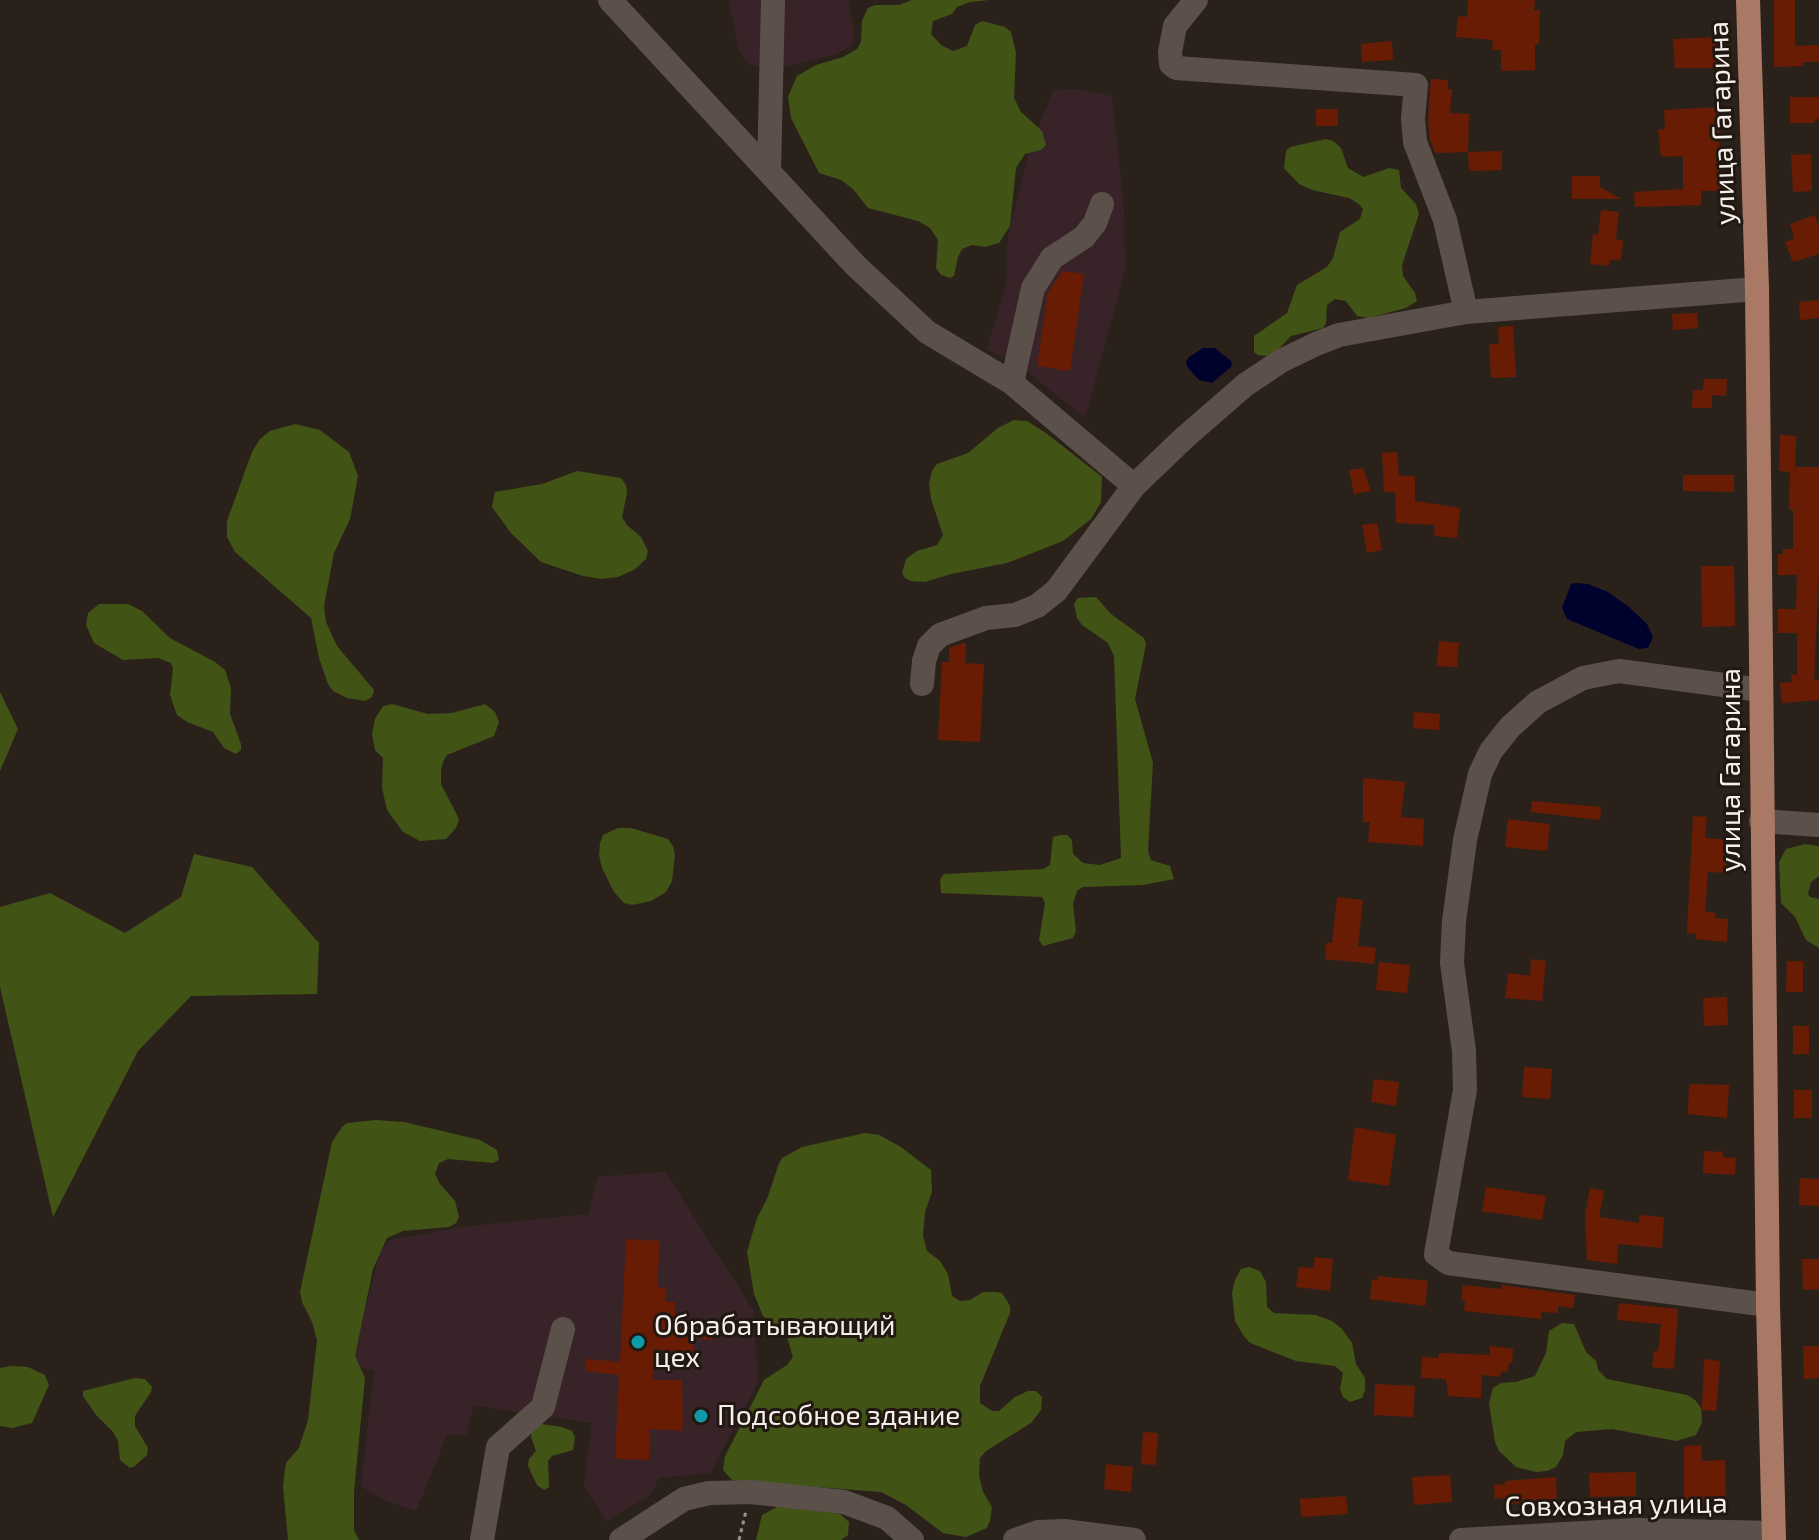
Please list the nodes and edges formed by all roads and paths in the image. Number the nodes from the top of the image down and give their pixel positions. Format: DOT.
graph roads {
  1 [pos="610,0"];
  2 [pos="773,0"];
  3 [pos="1196,0"];
  4 [pos="1748,0"];
  5 [pos="769,172"];
  6 [pos="1102,204"];
  7 [pos="1757,289"];
  8 [pos="1466,312"];
  9 [pos="1012,383"];
  10 [pos="1134,486"];
  11 [pos="922,684"];
  12 [pos="1761,690"];
  13 [pos="1761,821"];
  14 [pos="1819,825"];
  15 [pos="1768,1305"];
  16 [pos="563,1329"];
  17 [pos="751,1492"];
  18 [pos="1774,1536"];
  19 [pos="482,1540"];
  20 [pos="621,1540"];
  21 [pos="739,1540"];
  22 [pos="912,1540"];
  23 [pos="1015,1540"];
  24 [pos="1134,1540"];
  25 [pos="1461,1540"];
  1 -- 5 [label="street"];
  2 -- 5 [label="street"];
  3 -- 8 [label="street"];
  4 -- 7 [label="main road, улица Гагарина"];
  5 -- 9 [label="street"];
  6 -- 9 [label="street"];
  7 -- 8 [label="street"];
  7 -- 12 [label="main road, улица Гагарина"];
  8 -- 10 [label="street"];
  9 -- 10 [label="street"];
  10 -- 11 [label="street"];
  12 -- 13 [label="main road, улица Гагарина"];
  12 -- 15 [label="street"];
  13 -- 14 [label="street"];
  13 -- 15 [label="main road, улица Гагарина"];
  15 -- 18 [label="main road, улица Гагарина"];
  16 -- 19 [label="street"];
  17 -- 20 [label="street"];
  17 -- 21 [label="path"];
  17 -- 22 [label="street"];
  18 -- 25 [label="street, Совхозная улица"];
  23 -- 24 [label="street"];
}
